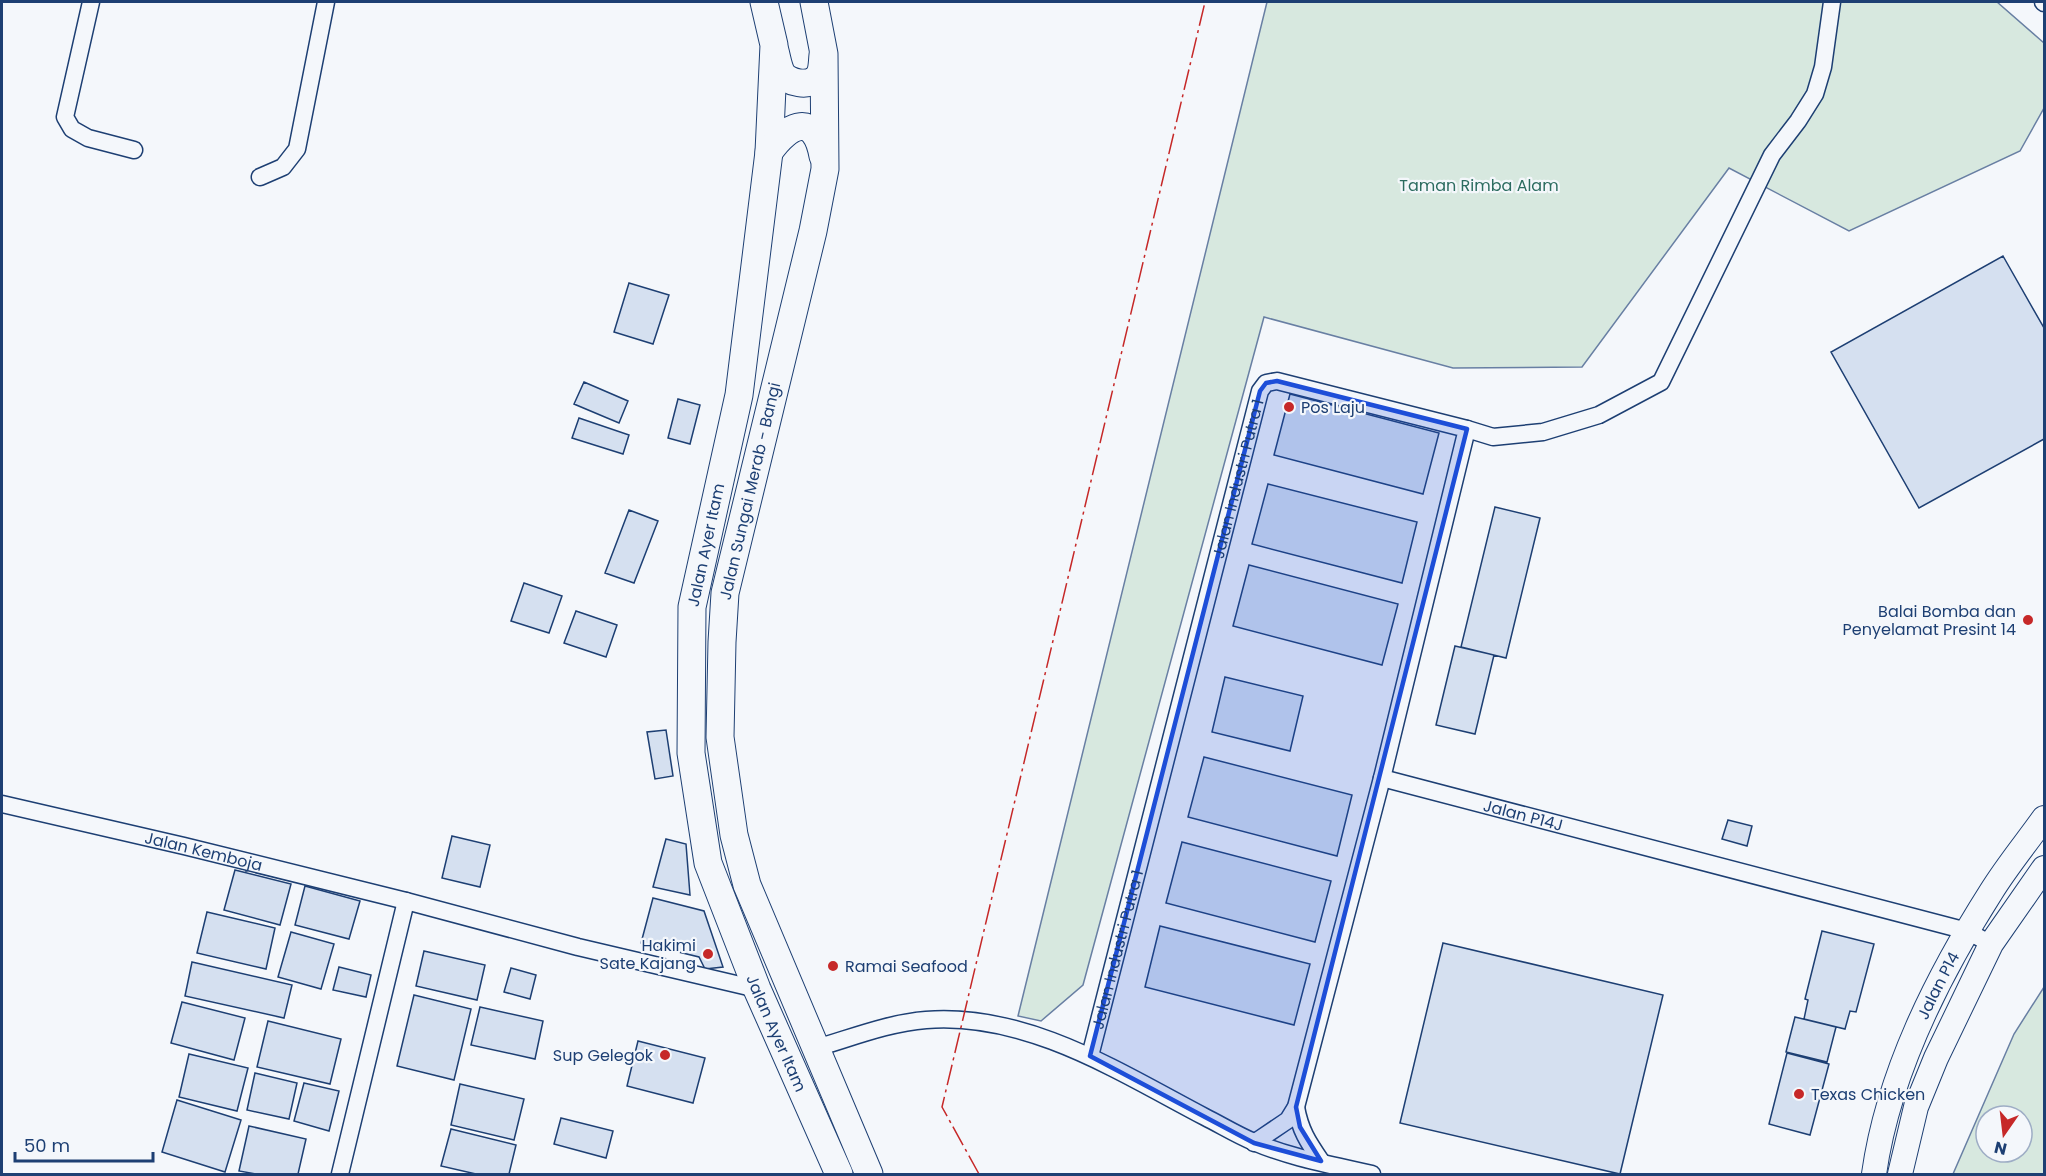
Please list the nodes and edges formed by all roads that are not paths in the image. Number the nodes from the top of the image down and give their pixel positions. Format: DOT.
graph roads {
  1 [pos="91,2"];
  2 [pos="326,2"];
  3 [pos="764,2"];
  4 [pos="814,2"];
  5 [pos="1832,2"];
  6 [pos="774,45"];
  7 [pos="824,54"];
  8 [pos="134,150"];
  9 [pos="769,152"];
  10 [pos="825,169"];
  11 [pos="260,177"];
  12 [pos="1467,429"];
  13 [pos="1382,777"];
  14 [pos="2,804"];
  15 [pos="2044,818"];
  16 [pos="2044,868"];
  17 [pos="406,901"];
  18 [pos="1967,931"];
  19 [pos="1991,944"];
  20 [pos="785,977"];
  21 [pos="757,989"];
  22 [pos="816,1048"];
  23 [pos="1090,1056"];
  24 [pos="1296,1107"];
  25 [pos="1254,1143"];
  26 [pos="1321,1161"];
  27 [pos="340,1174"];
  28 [pos="839,1174"];
  29 [pos="869,1174"];
  30 [pos="1372,1174"];
  31 [pos="1874,1174"];
  32 [pos="1900,1174"];
  1 -- 8 [label="street"];
  2 -- 11 [label="street"];
  3 -- 6 [label="main road, Jalan Ayer Itam"];
  4 -- 7 [label="main road, Jalan Sungai Merab - Bangi"];
  5 -- 12 [label="street, Jalan Industri Putra 1"];
  6 -- 7 [label="main road"];
  6 -- 9 [label="main road, Jalan Ayer Itam"];
  7 -- 10 [label="main road, Jalan Sungai Merab - Bangi"];
  9 -- 10 [label="main road"];
  9 -- 21 [label="main road, Jalan Ayer Itam"];
  10 -- 20 [label="main road, Jalan Sungai Merab - Bangi"];
  12 -- 13 [label="street"];
  12 -- 23 [label="street, Jalan Industri Putra 1"];
  13 -- 18 [label="street, Jalan P14J"];
  13 -- 24 [label="street"];
  14 -- 17 [label="street, Jalan Kemboja"];
  15 -- 18 [label="main road, Jalan P14"];
  16 -- 19 [label="main road, Jalan P14"];
  17 -- 21 [label="street, Jalan Kemboja"];
  17 -- 27 [label="street"];
  18 -- 19 [label="street, Jalan P14J"];
  18 -- 31 [label="main road, Jalan P14"];
  19 -- 32 [label="main road, Jalan P14"];
  20 -- 22 [label="main road, Jalan Ayer Itam"];
  21 -- 28 [label="main road, Jalan Ayer Itam"];
  22 -- 23 [label="street"];
  22 -- 29 [label="main road, Jalan Ayer Itam"];
  23 -- 25 [label="street"];
  24 -- 25 [label="street"];
  24 -- 26 [label="street"];
  25 -- 26 [label="street"];
  26 -- 30 [label="street"];
}
